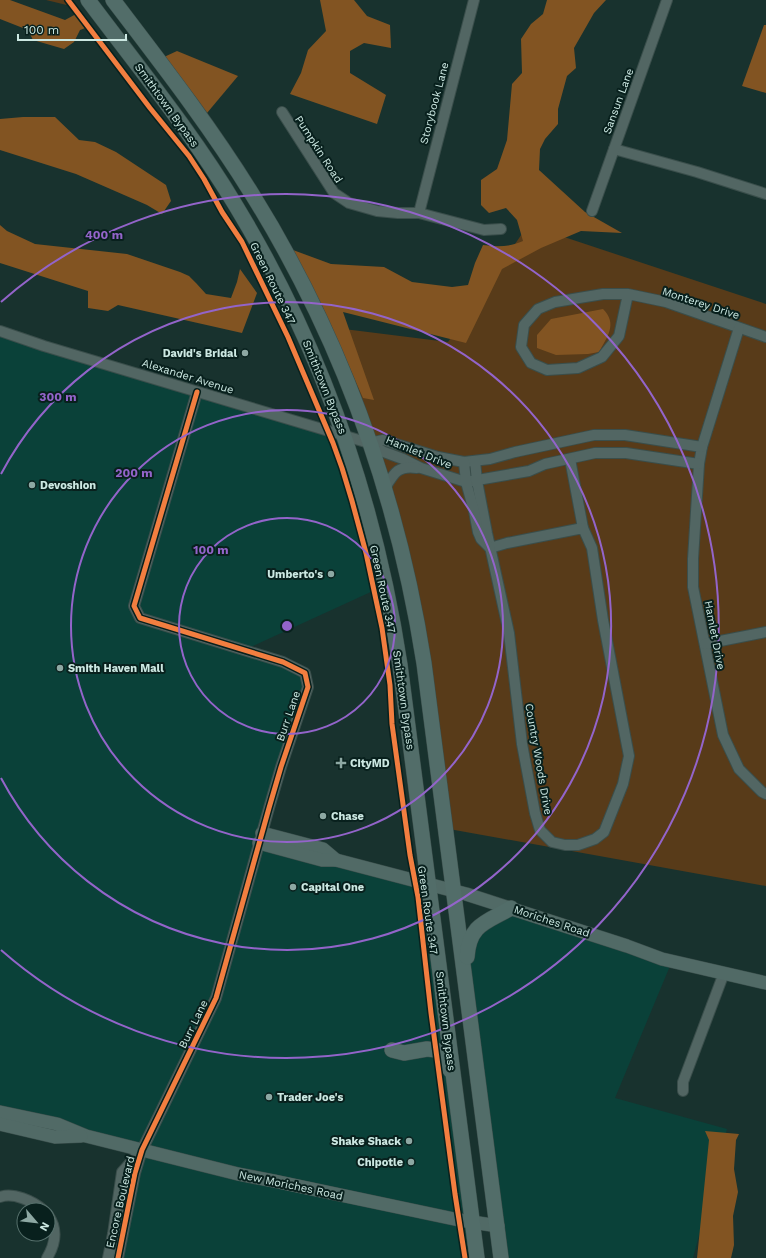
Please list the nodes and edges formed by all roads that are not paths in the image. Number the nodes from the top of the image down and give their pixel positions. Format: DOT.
graph roads {
  1 [pos="88,0"];
  2 [pos="113,0"];
  3 [pos="474,0"];
  4 [pos="667,0"];
  5 [pos="282,112"];
  6 [pos="614,149"];
  7 [pos="766,194"];
  8 [pos="592,211"];
  9 [pos="419,212"];
  10 [pos="501,228"];
  11 [pos="628,294"];
  12 [pos="740,328"];
  13 [pos="0,331"];
  14 [pos="766,336"];
  15 [pos="197,392"];
  16 [pos="345,436"];
  17 [pos="633,436"];
  18 [pos="370,443"];
  19 [pos="702,447"];
  20 [pos="632,454"];
  21 [pos="570,459"];
  22 [pos="475,461"];
  23 [pos="464,462"];
  24 [pos="700,464"];
  25 [pos="421,468"];
  26 [pos="477,481"];
  27 [pos="466,482"];
  28 [pos="385,488"];
  29 [pos="584,528"];
  30 [pos="490,548"];
  31 [pos="766,632"];
  32 [pos="705,644"];
  33 [pos="766,794"];
  34 [pos="261,838"];
  35 [pos="429,884"];
  36 [pos="454,890"];
  37 [pos="511,908"];
  38 [pos="724,973"];
  39 [pos="766,983"];
  40 [pos="466,984"];
  41 [pos="446,1015"];
  42 [pos="454,1079"];
  43 [pos="683,1091"];
  44 [pos="0,1112"];
  45 [pos="0,1124"];
  46 [pos="86,1136"];
  47 [pos="142,1150"];
  48 [pos="0,1197"];
  49 [pos="32,1202"];
  50 [pos="472,1223"];
  51 [pos="498,1226"];
  52 [pos="53,1242"];
  53 [pos="47,1258"];
  54 [pos="108,1258"];
  55 [pos="118,1258"];
  56 [pos="477,1258"];
  57 [pos="501,1258"];
  1 -- 16 [label="highway, Smithtown Bypass"];
  2 -- 18 [label="highway, Smithtown Bypass"];
  3 -- 9 [label="street, Storybook Lane"];
  4 -- 6 [label="street, Sansun Lane"];
  5 -- 9 [label="street, Pumpkin Road"];
  6 -- 7 [label="street"];
  6 -- 8 [label="street, Sansun Lane"];
  9 -- 10 [label="street, Pumpkin Road"];
  11 -- 11 [label="street, Monterey Drive"];
  11 -- 12 [label="street, Monterey Drive"];
  12 -- 14 [label="street, Monterey Drive"];
  12 -- 19 [label="street, Hamlet Drive"];
  13 -- 15 [label="street, Alexander Avenue"];
  15 -- 16 [label="street, Alexander Avenue"];
  15 -- 34 [label="street, Burr Lane"];
  16 -- 18 [label="street, Alexander Avenue"];
  16 -- 35 [label="highway, Smithtown Bypass"];
  17 -- 19 [label="street, Hamlet Drive"];
  17 -- 20 [label="street"];
  17 -- 22 [label="street, Hamlet Drive"];
  18 -- 23 [label="street, Hamlet Drive"];
  18 -- 25 [label="street, Hamlet Drive"];
  18 -- 28 [label="highway, Smithtown Bypass"];
  19 -- 24 [label="street, Hamlet Drive"];
  20 -- 21 [label="street, Hamlet Drive"];
  20 -- 24 [label="street, Hamlet Drive"];
  21 -- 26 [label="street, Hamlet Drive"];
  21 -- 29 [label="street, Country Woods Drive"];
  22 -- 23 [label="street, Hamlet Drive"];
  22 -- 26 [label="street, Country Woods Drive"];
  23 -- 27 [label="street, Country Woods Drive"];
  24 -- 32 [label="street, Hamlet Drive"];
  25 -- 27 [label="street, Hamlet Drive"];
  25 -- 28 [label="street"];
  26 -- 27 [label="street, Hamlet Drive"];
  26 -- 30 [label="street, Country Woods Drive"];
  27 -- 30 [label="street, Country Woods Drive"];
  28 -- 36 [label="highway, Smithtown Bypass"];
  29 -- 30 [label="street"];
  29 -- 30 [label="street, Country Woods Drive"];
  31 -- 32 [label="street"];
  32 -- 33 [label="street, Hamlet Drive"];
  34 -- 35 [label="main road, Moriches Road"];
  34 -- 47 [label="street, Burr Lane"];
  35 -- 36 [label="main road, Moriches Road"];
  35 -- 41 [label="highway, Smithtown Bypass"];
  36 -- 37 [label="main road, Moriches Road"];
  36 -- 40 [label="highway, Smithtown Bypass"];
  37 -- 38 [label="main road, Moriches Road"];
  37 -- 40 [label="highway"];
  38 -- 39 [label="main road, Moriches Road"];
  38 -- 43 [label="street"];
  40 -- 51 [label="highway, Smithtown Bypass"];
  41 -- 42 [label="highway, Smithtown Bypass"];
  41 -- 42 [label="highway"];
  42 -- 50 [label="highway, Smithtown Bypass"];
  44 -- 46 [label="main road, New Moriches Road"];
  45 -- 46 [label="main road, New Moriches Road"];
  46 -- 47 [label="main road, New Moriches Road"];
  47 -- 50 [label="main road, New Moriches Road"];
  47 -- 54 [label="street, Encore Boulevard"];
  47 -- 55 [label="street, Encore Boulevard"];
  48 -- 49 [label="street"];
  50 -- 51 [label="main road, New Moriches Road"];
  50 -- 56 [label="highway, Smithtown Bypass"];
  51 -- 57 [label="highway, Smithtown Bypass"];
  52 -- 53 [label="street"];
}
